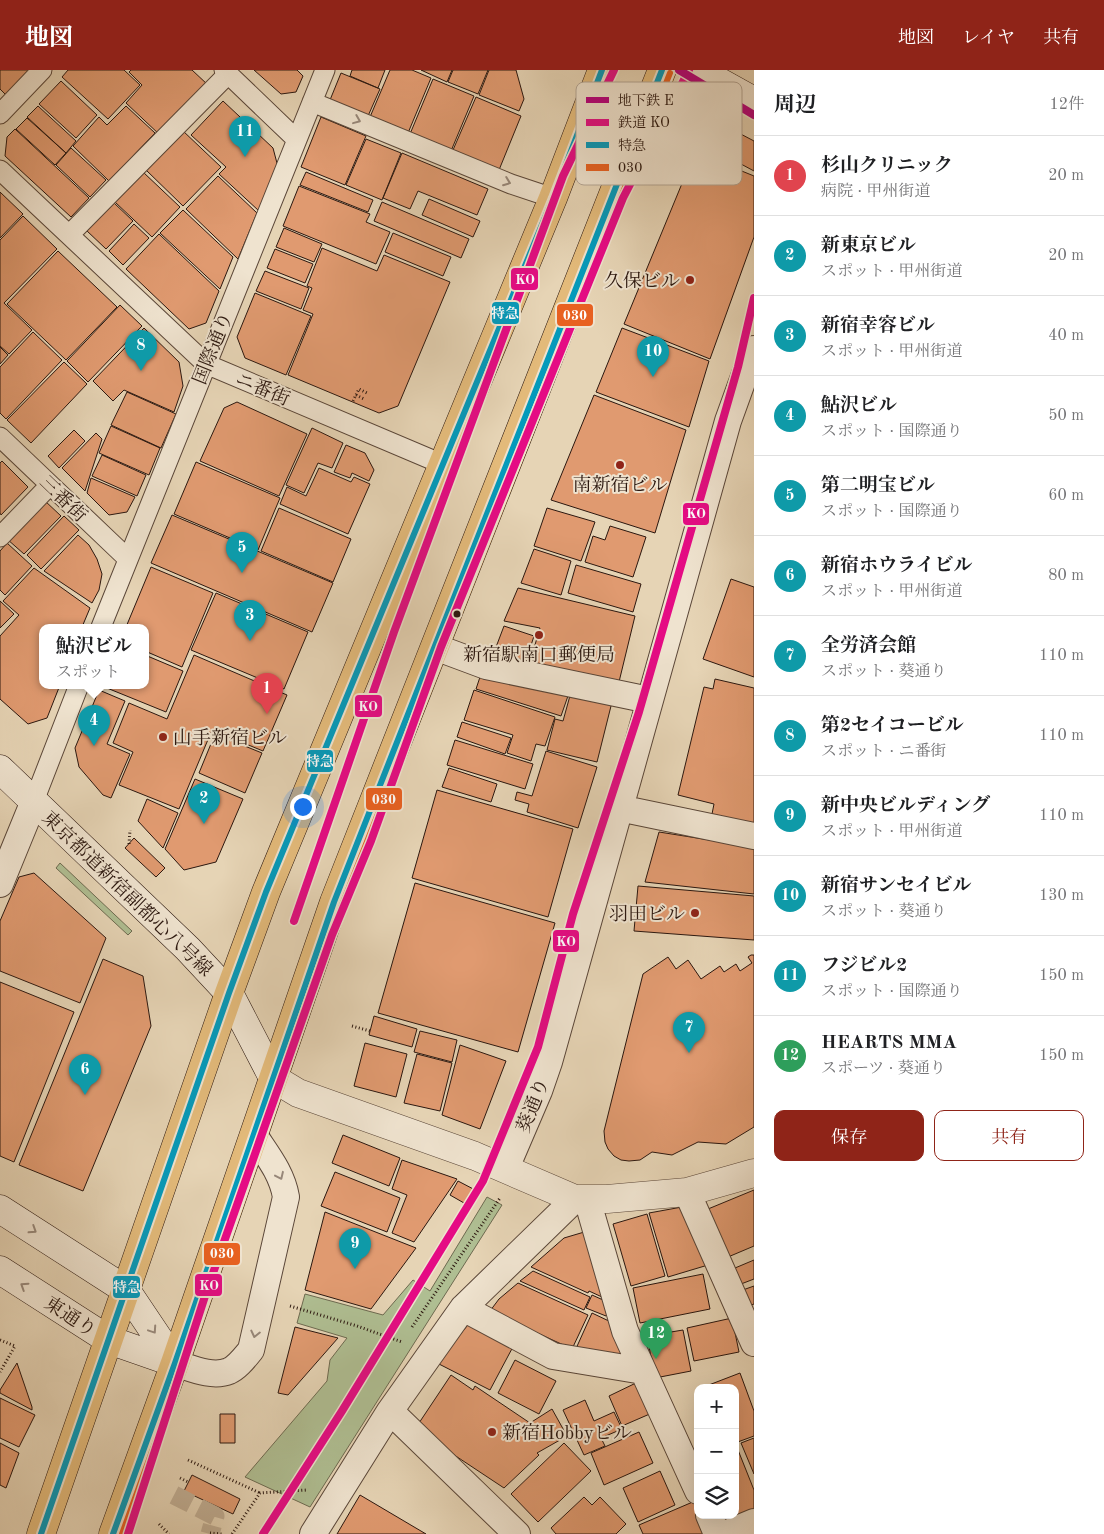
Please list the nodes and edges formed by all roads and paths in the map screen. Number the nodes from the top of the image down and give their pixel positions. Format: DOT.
graph roads {
  1 [pos="42,70"];
  2 [pos="325,70"];
  3 [pos="602,70"];
  4 [pos="662,70"];
  5 [pos="698,70"];
  6 [pos="226,72"];
  7 [pos="597,82"];
  8 [pos="657,82"];
  9 [pos="720,82"];
  10 [pos="742,94"];
  11 [pos="754,101"];
  12 [pos="312,102"];
  13 [pos="0,114"];
  14 [pos="576,138"];
  15 [pos="296,139"];
  16 [pos="0,170"];
  17 [pos="617,185"];
  18 [pos="553,198"];
  19 [pos="69,235"];
  20 [pos="754,349"];
  21 [pos="206,364"];
  22 [pos="356,396"];
  23 [pos="364,399"];
  24 [pos="0,437"];
  25 [pos="442,464"];
  26 [pos="50,485"];
  27 [pos="0,537"];
  28 [pos="128,558"];
  29 [pos="102,624"];
  30 [pos="435,647"];
  31 [pos="77,689"];
  32 [pos="649,700"];
  33 [pos="0,769"];
  34 [pos="34,801"];
  35 [pos="620,808"];
  36 [pos="130,830"];
  37 [pos="754,836"];
  38 [pos="130,844"];
  39 [pos="0,884"];
  40 [pos="229,993"];
  41 [pos="352,1026"];
  42 [pos="370,1031"];
  43 [pos="273,1078"];
  44 [pos="254,1135"];
  45 [pos="506,1168"];
  46 [pos="754,1173"];
  47 [pos="687,1192"];
  48 [pos="500,1196"];
  49 [pos="581,1199"];
  50 [pos="0,1209"];
  51 [pos="0,1270"];
  52 [pos="126,1290"];
  53 [pos="290,1306"];
  54 [pos="464,1308"];
  55 [pos="408,1334"];
  56 [pos="0,1340"];
  57 [pos="109,1340"];
  58 [pos="754,1343"];
  59 [pos="397,1350"];
  60 [pos="175,1363"];
  61 [pos="643,1371"];
  62 [pos="0,1372"];
  63 [pos="390,1411"];
  64 [pos="188,1460"];
  65 [pos="180,1478"];
  66 [pos="188,1482"];
  67 [pos="694,1482"];
  68 [pos="308,1490"];
  69 [pos="260,1493"];
  70 [pos="711,1519"];
  71 [pos="754,1522"];
  72 [pos="159,1524"];
  73 [pos="210,1533"];
  74 [pos="41,1534"];
  75 [pos="113,1534"];
  76 [pos="169,1534"];
  77 [pos="222,1534"];
  78 [pos="232,1534"];
  79 [pos="313,1534"];
  80 [pos="517,1534"];
  81 [pos="717,1534"];
  82 [pos="725,1534"];
  1 -- 13 [label="street"];
  2 -- 12 [label="street, 国際通り"];
  3 -- 7 [label="highway"];
  4 -- 8 [label="highway"];
  5 -- 9 [label="main road"];
  6 -- 15 [label="street"];
  6 -- 19 [label="street"];
  10 -- 11 [label="main road"];
  12 -- 15 [label="street, 国際通り"];
  12 -- 18 [label="street, one-way"];
  14 -- 18 [label="highway"];
  15 -- 21 [label="street, 国際通り"];
  16 -- 19 [label="street, ニ番街"];
  17 -- 30 [label="highway"];
  18 -- 25 [label="highway"];
  19 -- 21 [label="street, ニ番街"];
  20 -- 32 [label="street, 葵通り"];
  21 -- 25 [label="street, ニ番街"];
  21 -- 28 [label="street, 国際通り"];
  22 -- 23 [label="path"];
  24 -- 26 [label="street, 三番街"];
  25 -- 40 [label="highway"];
  26 -- 27 [label="street"];
  26 -- 28 [label="street, 三番街"];
  28 -- 29 [label="street, 国際通り"];
  30 -- 32 [label="street"];
  30 -- 43 [label="highway"];
  31 -- 34 [label="street"];
  32 -- 35 [label="street, 葵通り"];
  33 -- 34 [label="main road, 東京都道新宿副都心八号線"];
  34 -- 39 [label="street"];
  34 -- 40 [label="main road, 東京都道新宿副都心八号線"];
  35 -- 37 [label="street"];
  35 -- 45 [label="street, 葵通り"];
  36 -- 38 [label="path"];
  40 -- 43 [label="main road, 東京都道新宿副都心八号線"];
  40 -- 52 [label="highway"];
  41 -- 42 [label="path"];
  43 -- 44 [label="highway"];
  43 -- 45 [label="main road"];
  44 -- 60 [label="highway"];
  44 -- 60 [label="street, one-way"];
  45 -- 49 [label="main road"];
  46 -- 47 [label="main road"];
  47 -- 49 [label="main road"];
  47 -- 58 [label="street"];
  48 -- 55 [label="path"];
  49 -- 54 [label="street"];
  49 -- 61 [label="street"];
  50 -- 52 [label="main road, one-way"];
  57 -- 51 [label="main road, 東通り, one-way"];
  52 -- 57 [label="highway"];
  52 -- 60 [label="main road, one-way"];
  53 -- 59 [label="path"];
  54 -- 61 [label="street"];
  54 -- 63 [label="street"];
  56 -- 62 [label="path"];
  57 -- 60 [label="main road, 東通り"];
  57 -- 74 [label="highway"];
  60 -- 75 [label="highway"];
  61 -- 67 [label="street"];
  63 -- 79 [label="street"];
  63 -- 80 [label="street"];
  64 -- 69 [label="path"];
  65 -- 66 [label="path"];
  68 -- 69 [label="path"];
  69 -- 78 [label="path"];
  70 -- 81 [label="street"];
  71 -- 82 [label="street"];
  72 -- 76 [label="path"];
  73 -- 77 [label="path"];
}
